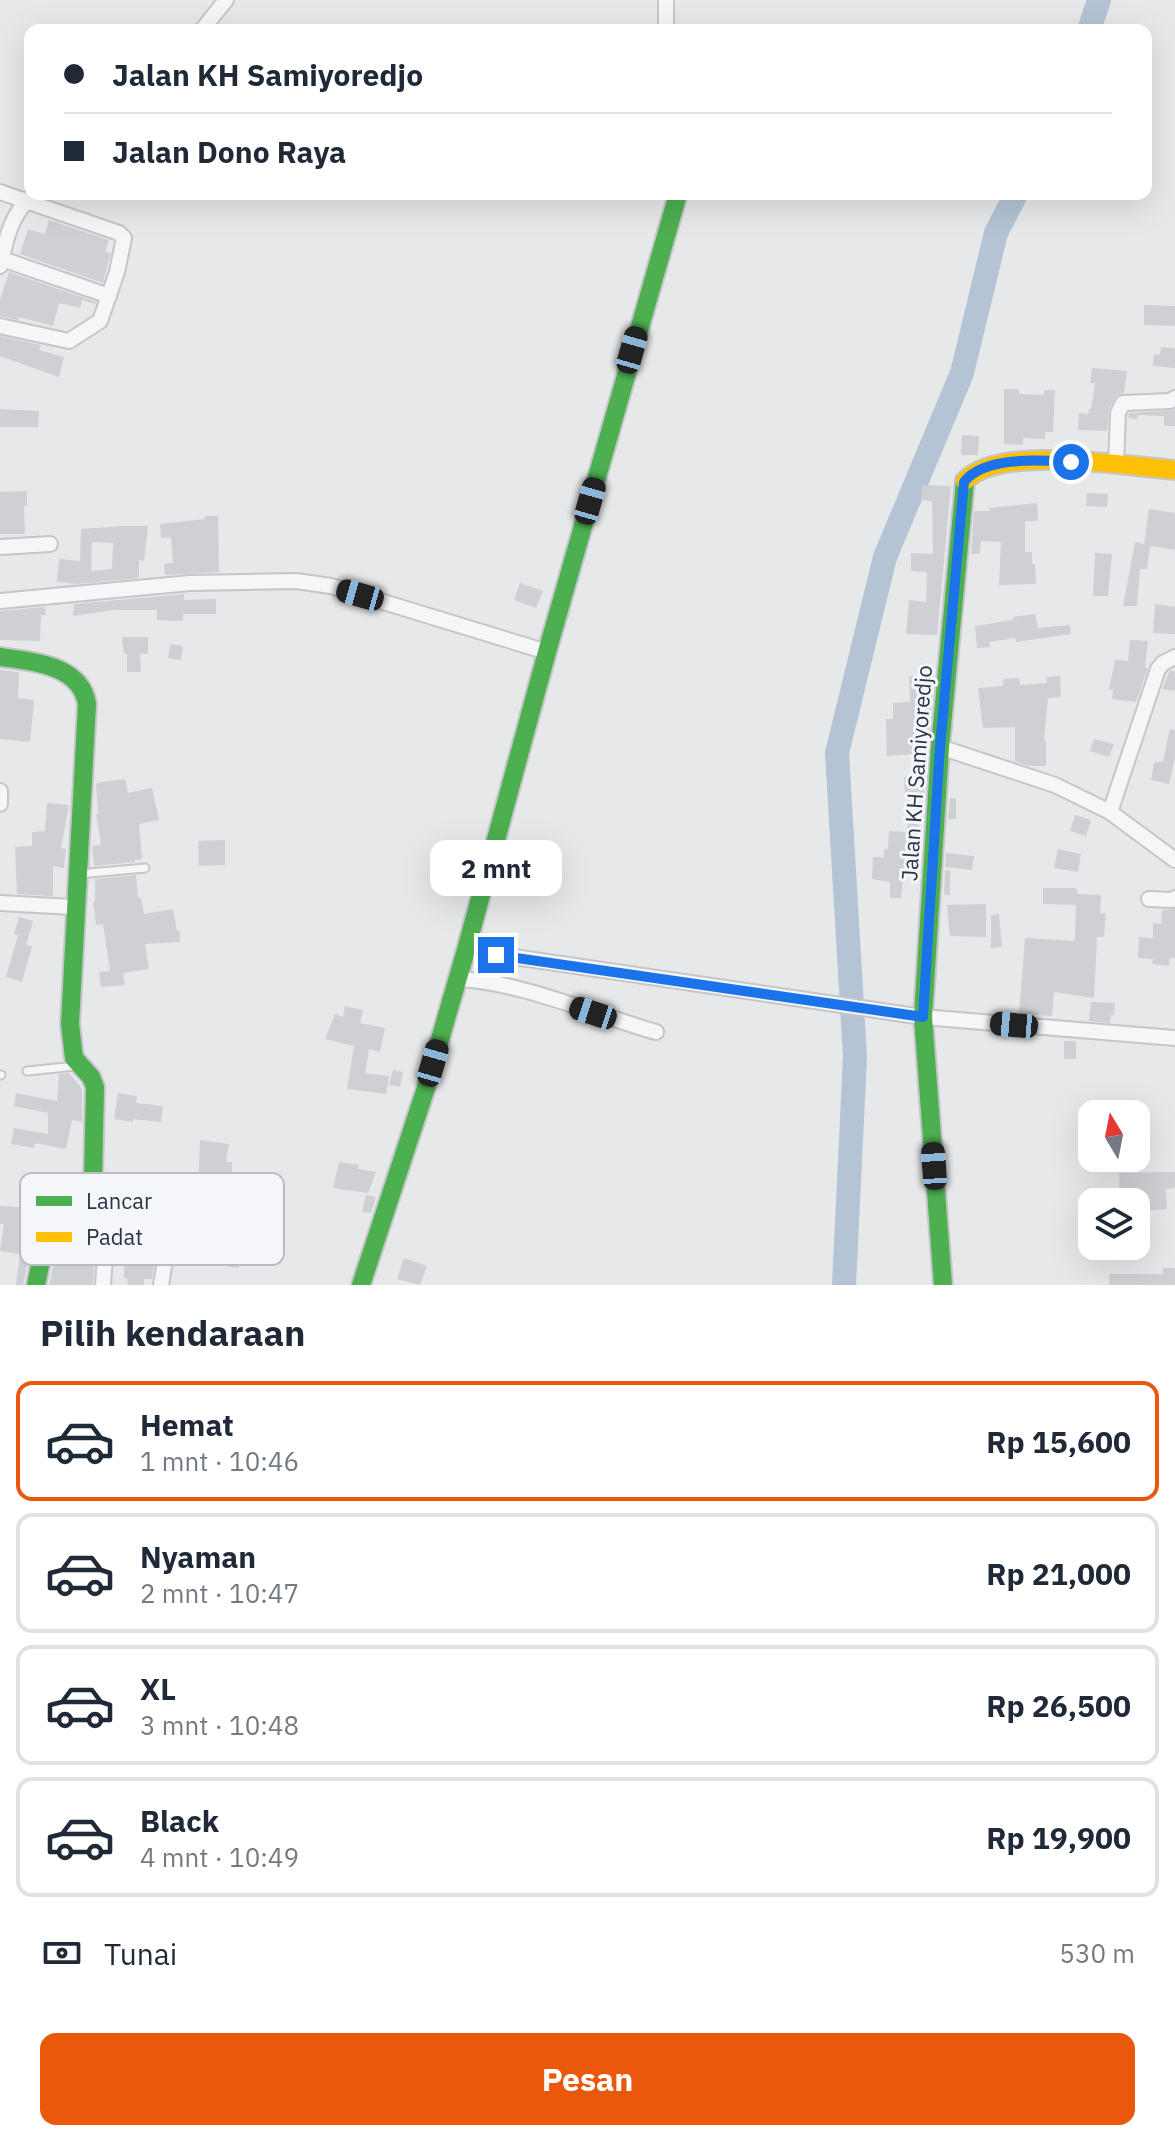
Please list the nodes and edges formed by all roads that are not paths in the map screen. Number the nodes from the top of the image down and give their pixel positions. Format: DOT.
graph roads {
  1 [pos="226,0"];
  2 [pos="666,0"];
  3 [pos="207,24"];
  4 [pos="666,24"];
  5 [pos="0,192"];
  6 [pos="24,197"];
  7 [pos="28,200"];
  8 [pos="35,200"];
  9 [pos="676,200"];
  10 [pos="1,262"];
  11 [pos="109,296"];
  12 [pos="0,326"];
  13 [pos="1175,398"];
  14 [pos="1116,465"];
  15 [pos="1175,470"];
  16 [pos="50,544"];
  17 [pos="0,547"];
  18 [pos="0,601"];
  19 [pos="547,652"];
  20 [pos="0,657"];
  21 [pos="1175,657"];
  22 [pos="940,747"];
  23 [pos="0,791"];
  24 [pos="0,804"];
  25 [pos="1110,812"];
  26 [pos="1175,860"];
  27 [pos="145,868"];
  28 [pos="76,874"];
  29 [pos="1175,898"];
  30 [pos="1149,899"];
  31 [pos="0,903"];
  32 [pos="73,907"];
  33 [pos="466,950"];
  34 [pos="457,979"];
  35 [pos="923,1017"];
  36 [pos="656,1032"];
  37 [pos="1175,1038"];
  38 [pos="78,1065"];
  39 [pos="27,1071"];
  40 [pos="93,1173"];
  41 [pos="40,1265"];
  42 [pos="104,1265"];
  43 [pos="164,1265"];
  44 [pos="36,1285"];
  45 [pos="103,1285"];
  46 [pos="161,1285"];
  47 [pos="361,1285"];
  48 [pos="943,1285"];
  1 -- 3 [label="street"];
  2 -- 4 [label="street"];
  5 -- 6 [label="street"];
  7 -- 10 [label="street"];
  8 -- 11 [label="street"];
  9 -- 19 [label="street"];
  10 -- 11 [label="street"];
  11 -- 12 [label="street"];
  13 -- 14 [label="street"];
  14 -- 15 [label="street, Jalan KH Samiyoredjo"];
  14 -- 22 [label="street, Jalan KH Samiyoredjo"];
  16 -- 17 [label="street"];
  18 -- 19 [label="street"];
  19 -- 33 [label="street"];
  20 -- 28 [label="street"];
  21 -- 25 [label="street"];
  22 -- 25 [label="street"];
  22 -- 35 [label="street, Jalan KH Samiyoredjo"];
  23 -- 24 [label="street"];
  25 -- 26 [label="street"];
  27 -- 28 [label="lane"];
  28 -- 32 [label="street"];
  29 -- 30 [label="street"];
  31 -- 32 [label="street"];
  32 -- 38 [label="street"];
  33 -- 34 [label="street"];
  33 -- 35 [label="street"];
  34 -- 36 [label="street"];
  34 -- 47 [label="street"];
  35 -- 37 [label="street"];
  35 -- 48 [label="street, Jalan KH Samiyoredjo"];
  38 -- 39 [label="lane"];
  38 -- 40 [label="street"];
  41 -- 44 [label="street"];
  42 -- 45 [label="street"];
  43 -- 46 [label="street"];
}
